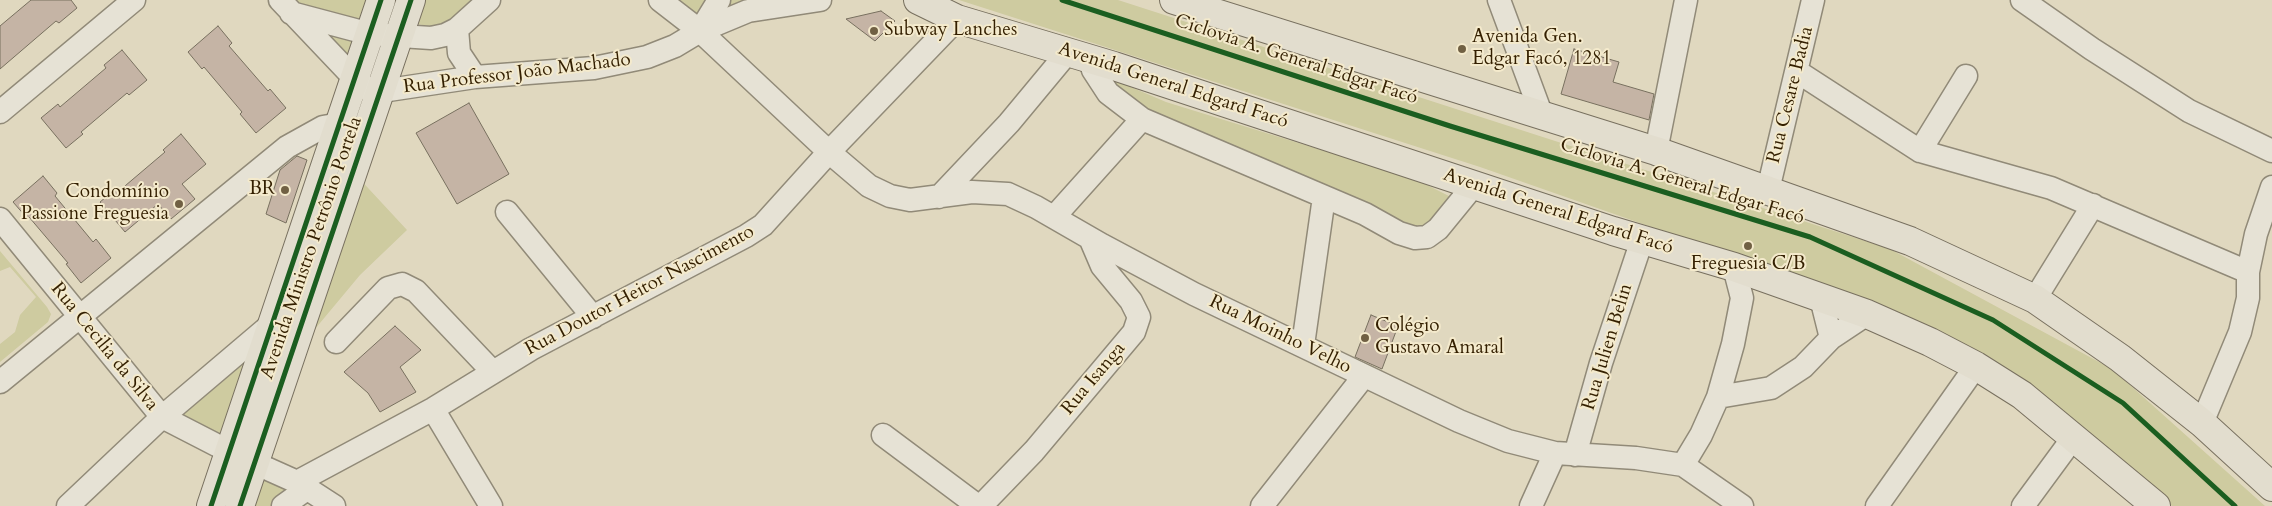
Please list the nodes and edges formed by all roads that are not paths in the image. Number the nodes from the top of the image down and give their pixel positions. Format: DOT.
graph roads {
  1 [pos="134,0"];
  2 [pos="381,0"];
  3 [pos="411,0"];
  4 [pos="489,0"];
  5 [pos="660,0"];
  6 [pos="719,0"];
  7 [pos="820,0"];
  8 [pos="918,0"];
  9 [pos="1174,0"];
  10 [pos="1499,0"];
  11 [pos="1686,0"];
  12 [pos="1813,0"];
  13 [pos="2022,0"];
  14 [pos="285,6"];
  15 [pos="957,19"];
  16 [pos="457,30"];
  17 [pos="700,31"];
  18 [pos="370,34"];
  19 [pos="399,36"];
  20 [pos="1079,56"];
  21 [pos="1798,72"];
  22 [pos="1966,76"];
  23 [pos="475,77"];
  24 [pos="355,79"];
  25 [pos="382,91"];
  26 [pos="0,112"];
  27 [pos="1542,116"];
  28 [pos="1142,119"];
  29 [pos="340,124"];
  30 [pos="1656,151"];
  31 [pos="1920,151"];
  32 [pos="2272,151"];
  33 [pos="829,152"];
  34 [pos="1474,185"];
  35 [pos="2272,187"];
  36 [pos="1768,190"];
  37 [pos="939,197"];
  38 [pos="1324,198"];
  39 [pos="2093,205"];
  40 [pos="507,212"];
  41 [pos="1054,217"];
  42 [pos="0,219"];
  43 [pos="1090,238"];
  44 [pos="1642,240"];
  45 [pos="1734,267"];
  46 [pos="2248,272"];
  47 [pos="1763,277"];
  48 [pos="1742,298"];
  49 [pos="1821,298"];
  50 [pos="2035,299"];
  51 [pos="1867,314"];
  52 [pos="81,316"];
  53 [pos="593,317"];
  54 [pos="274,322"];
  55 [pos="1831,338"];
  56 [pos="336,342"];
  57 [pos="1304,345"];
  58 [pos="1976,366"];
  59 [pos="492,371"];
  60 [pos="1364,376"];
  61 [pos="0,382"];
  62 [pos="1718,397"];
  63 [pos="433,409"];
  64 [pos="162,417"];
  65 [pos="2202,423"];
  66 [pos="883,435"];
  67 [pos="2073,438"];
  68 [pos="230,452"];
  69 [pos="1565,454"];
  70 [pos="255,464"];
  71 [pos="1684,465"];
  72 [pos="302,485"];
  73 [pos="2272,486"];
  74 [pos="68,506"];
  75 [pos="211,506"];
  76 [pos="240,506"];
  77 [pos="283,506"];
  78 [pos="334,506"];
  79 [pos="491,506"];
  80 [pos="979,506"];
  81 [pos="1262,506"];
  82 [pos="1532,506"];
  83 [pos="1742,506"];
  84 [pos="1877,506"];
  85 [pos="2023,506"];
  86 [pos="2156,506"];
  1 -- 26 [label="street"];
  2 -- 18 [label="main road, Avenida Ministro Petrônio Portela"];
  3 -- 19 [label="main road, Avenida Ministro Petrônio Portela"];
  4 -- 16 [label="street"];
  5 -- 17 [label="street, Rua Moinho Velho"];
  6 -- 17 [label="street"];
  7 -- 17 [label="street, Rua Professor João Machado"];
  8 -- 15 [label="main road, Avenida General Edgard Facó"];
  9 -- 27 [label="main road"];
  10 -- 27 [label="street"];
  11 -- 30 [label="street"];
  12 -- 21 [label="street, Rua Cesare Badia"];
  13 -- 32 [label="street"];
  14 -- 18 [label="street"];
  14 -- 24 [label="street"];
  15 -- 20 [label="main road, Avenida General Edgard Facó"];
  15 -- 33 [label="street, Rua Doutor Heitor Nascimento"];
  16 -- 19 [label="street"];
  16 -- 23 [label="street"];
  17 -- 23 [label="street, Rua Professor João Machado"];
  17 -- 33 [label="street, Rua Moinho Velho"];
  18 -- 19 [label="street"];
  18 -- 24 [label="main road, Avenida Ministro Petrônio Portela"];
  19 -- 25 [label="main road, Avenida Ministro Petrônio Portela"];
  20 -- 28 [label="street"];
  20 -- 34 [label="main road, Avenida General Edgard Facó"];
  20 -- 37 [label="street"];
  21 -- 31 [label="street"];
  21 -- 36 [label="street, Rua Cesare Badia"];
  22 -- 31 [label="street"];
  23 -- 25 [label="street, Rua Professor João Machado"];
  24 -- 25 [label="street"];
  24 -- 29 [label="main road, Avenida Ministro Petrônio Portela"];
  25 -- 70 [label="main road, Avenida Ministro Petrônio Portela"];
  27 -- 30 [label="main road"];
  28 -- 38 [label="street"];
  28 -- 41 [label="street"];
  29 -- 52 [label="street"];
  29 -- 54 [label="main road, Avenida Ministro Petrônio Portela"];
  30 -- 36 [label="main road"];
  31 -- 39 [label="street"];
  33 -- 37 [label="street, Rua Moinho Velho"];
  33 -- 53 [label="street, Rua Doutor Heitor Nascimento"];
  34 -- 38 [label="street"];
  34 -- 44 [label="main road, Avenida General Edgard Facó"];
  35 -- 46 [label="street"];
  36 -- 50 [label="main road"];
  37 -- 41 [label="street, Rua Moinho Velho"];
  38 -- 57 [label="street"];
  39 -- 46 [label="street"];
  39 -- 50 [label="street"];
  40 -- 53 [label="street"];
  41 -- 43 [label="street, Rua Moinho Velho"];
  42 -- 52 [label="street, Rua Cecilia da Silva"];
  43 -- 57 [label="street, Rua Moinho Velho"];
  43 -- 80 [label="street, Rua Isanga"];
  44 -- 45 [label="main road, Avenida General Edgard Facó"];
  44 -- 69 [label="street, Rua Julien Belin"];
  45 -- 47 [label="main road, Avenida General Edgard Facó"];
  45 -- 48 [label="street"];
  46 -- 65 [label="street"];
  47 -- 48 [label="street"];
  47 -- 49 [label="main road, Avenida General Edgard Facó"];
  48 -- 62 [label="street"];
  49 -- 51 [label="main road, Avenida General Edgard Facó"];
  49 -- 55 [label="street"];
  50 -- 65 [label="main road"];
  51 -- 55 [label="street"];
  51 -- 58 [label="main road, Avenida General Edgard Facó"];
  52 -- 61 [label="street"];
  52 -- 64 [label="street, Rua Cecilia da Silva"];
  53 -- 59 [label="street, Rua Doutor Heitor Nascimento"];
  54 -- 64 [label="street"];
  54 -- 68 [label="main road, Avenida Ministro Petrônio Portela"];
  55 -- 62 [label="street"];
  56 -- 59 [label="street"];
  57 -- 60 [label="street, Rua Moinho Velho"];
  58 -- 67 [label="main road, Avenida General Edgard Facó"];
  58 -- 84 [label="street"];
  59 -- 63 [label="street, Rua Doutor Heitor Nascimento"];
  60 -- 69 [label="street, Rua Moinho Velho"];
  60 -- 81 [label="street"];
  62 -- 71 [label="street"];
  63 -- 72 [label="street, Rua Doutor Heitor Nascimento"];
  63 -- 79 [label="street"];
  64 -- 68 [label="street, Rua Cecilia da Silva"];
  64 -- 74 [label="street"];
  65 -- 73 [label="main road"];
  66 -- 80 [label="street"];
  67 -- 85 [label="street"];
  67 -- 86 [label="main road, Avenida General Edgard Facó"];
  68 -- 70 [label="street, Rua Cecilia da Silva"];
  68 -- 75 [label="main road, Avenida Ministro Petrônio Portela"];
  69 -- 71 [label="street, Rua Moinho Velho"];
  69 -- 82 [label="street, Rua Julien Belin"];
  70 -- 72 [label="street, Rua Cecilia da Silva"];
  70 -- 76 [label="main road, Avenida Ministro Petrônio Portela"];
  71 -- 83 [label="street, Rua Moinho Velho"];
  72 -- 77 [label="street, Rua Doutor Heitor Nascimento"];
  72 -- 78 [label="street, Rua Cecilia da Silva"];
}
